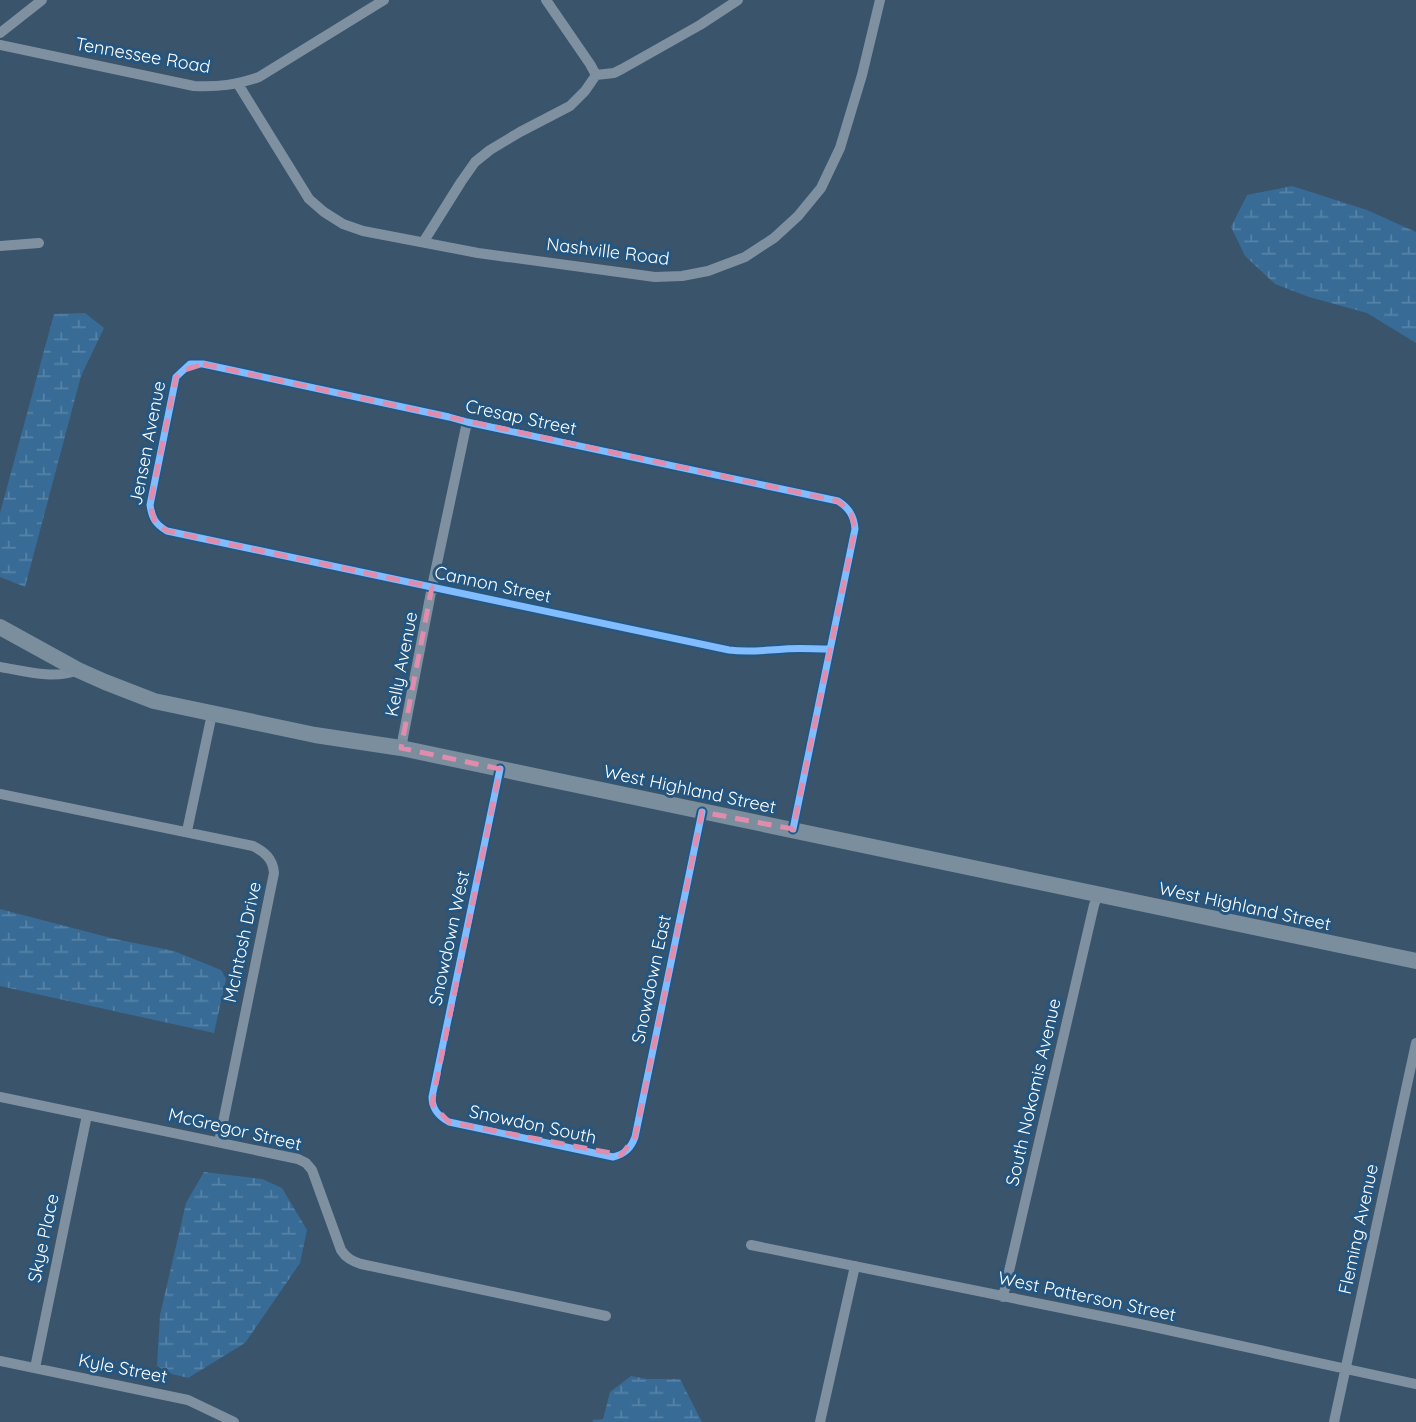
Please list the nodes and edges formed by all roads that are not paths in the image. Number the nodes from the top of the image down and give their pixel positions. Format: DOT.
graph roads {
  1 [pos="42,0"];
  2 [pos="384,0"];
  3 [pos="546,0"];
  4 [pos="737,0"];
  5 [pos="880,0"];
  6 [pos="0,33"];
  7 [pos="0,45"];
  8 [pos="596,75"];
  9 [pos="238,84"];
  10 [pos="424,241"];
  11 [pos="39,243"];
  12 [pos="0,246"];
  13 [pos="182,370"];
  14 [pos="467,422"];
  15 [pos="155,522"];
  16 [pos="432,587"];
  17 [pos="0,627"];
  18 [pos="829,649"];
  19 [pos="0,667"];
  20 [pos="78,670"];
  21 [pos="212,713"];
  22 [pos="401,748"];
  23 [pos="500,769"];
  24 [pos="0,794"];
  25 [pos="702,812"];
  26 [pos="793,830"];
  27 [pos="187,831"];
  28 [pos="1098,895"];
  29 [pos="1416,961"];
  30 [pos="1416,1043"];
  31 [pos="0,1097"];
  32 [pos="435,1112"];
  33 [pos="87,1115"];
  34 [pos="219,1142"];
  35 [pos="627,1151"];
  36 [pos="751,1245"];
  37 [pos="855,1266"];
  38 [pos="1003,1297"];
  39 [pos="606,1315"];
  40 [pos="0,1361"];
  41 [pos="35,1368"];
  42 [pos="1346,1369"];
  43 [pos="1416,1384"];
  44 [pos="234,1422"];
  45 [pos="820,1422"];
  46 [pos="1335,1422"];
  1 -- 6 [label="street"];
  2 -- 9 [label="street, Tennessee Road"];
  3 -- 8 [label="street"];
  4 -- 8 [label="street"];
  5 -- 10 [label="street, Nashville Road"];
  7 -- 9 [label="street, Tennessee Road"];
  8 -- 10 [label="street"];
  9 -- 10 [label="street, Nashville Road"];
  11 -- 12 [label="street"];
  13 -- 14 [label="street, Cresap Street"];
  13 -- 15 [label="street, Jensen Avenue"];
  14 -- 16 [label="street, Kelly Avenue"];
  14 -- 18 [label="street, Cresap Street"];
  15 -- 16 [label="street, Cannon Street"];
  16 -- 18 [label="street, Cannon Street"];
  16 -- 22 [label="street, Kelly Avenue"];
  17 -- 20 [label="street"];
  18 -- 26 [label="street"];
  19 -- 20 [label="street, West Highland Street"];
  20 -- 21 [label="street, West Highland Street"];
  21 -- 22 [label="street, West Highland Street"];
  21 -- 27 [label="street"];
  22 -- 23 [label="street, West Highland Street"];
  23 -- 25 [label="street, West Highland Street"];
  23 -- 32 [label="street, Snowdown West"];
  24 -- 27 [label="street, McIntosh Drive"];
  25 -- 26 [label="street, West Highland Street"];
  25 -- 35 [label="street, Snowdown East"];
  26 -- 28 [label="street, West Highland Street"];
  27 -- 34 [label="street, McIntosh Drive"];
  28 -- 29 [label="street, West Highland Street"];
  28 -- 38 [label="street, South Nokomis Avenue"];
  30 -- 42 [label="street, Fleming Avenue"];
  31 -- 33 [label="street, McGregor Street"];
  32 -- 35 [label="street, Snowdon South"];
  33 -- 34 [label="street, McGregor Street"];
  33 -- 41 [label="street, Skye Place"];
  34 -- 39 [label="street, McGregor Street"];
  36 -- 37 [label="street, West Patterson Street"];
  37 -- 38 [label="street, West Patterson Street"];
  37 -- 45 [label="street"];
  38 -- 42 [label="street, West Patterson Street"];
  40 -- 41 [label="street, Kyle Street"];
  41 -- 44 [label="street, Kyle Street"];
  42 -- 43 [label="street, West Patterson Street"];
  42 -- 46 [label="street, Fleming Avenue"];
}
